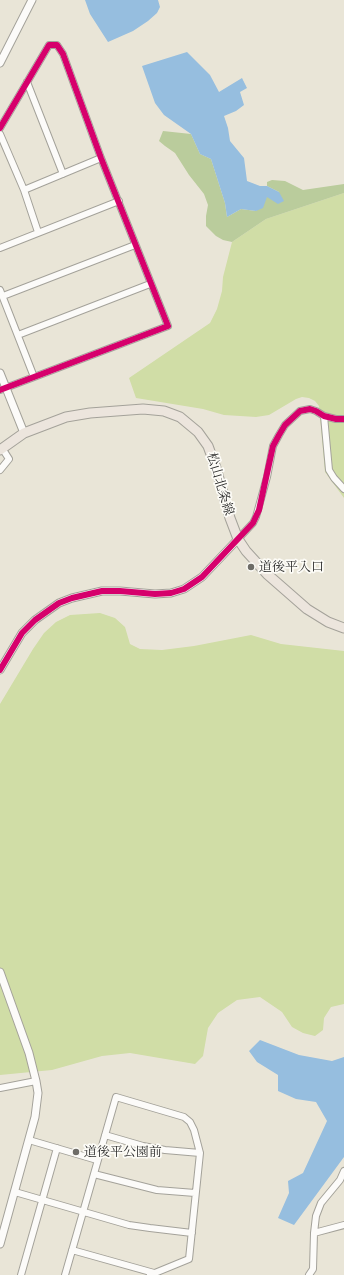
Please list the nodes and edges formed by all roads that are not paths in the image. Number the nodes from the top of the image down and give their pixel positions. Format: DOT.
graph roads {
  1 [pos="32,0"];
  2 [pos="0,63"];
  3 [pos="27,82"];
  4 [pos="0,128"];
  5 [pos="0,134"];
  6 [pos="102,158"];
  7 [pos="63,174"];
  8 [pos="24,190"];
  9 [pos="119,201"];
  10 [pos="38,232"];
  11 [pos="135,245"];
  12 [pos="0,248"];
  13 [pos="150,284"];
  14 [pos="1,293"];
  15 [pos="18,335"];
  16 [pos="0,373"];
  17 [pos="34,378"];
  18 [pos="3,389"];
  19 [pos="324,416"];
  20 [pos="344,419"];
  21 [pos="24,433"];
  22 [pos="1,449"];
  23 [pos="0,470"];
  24 [pos="344,490"];
  25 [pos="238,539"];
  26 [pos="344,628"];
  27 [pos="0,670"];
  28 [pos="0,972"];
  29 [pos="36,1081"];
  30 [pos="0,1088"];
  31 [pos="105,1135"];
  32 [pos="29,1140"];
  33 [pos="57,1148"];
  34 [pos="200,1153"];
  35 [pos="97,1160"];
  36 [pos="344,1171"];
  37 [pos="94,1174"];
  38 [pos="15,1192"];
  39 [pos="195,1193"];
  40 [pos="43,1200"];
  41 [pos="83,1211"];
  42 [pos="344,1225"];
  43 [pos="192,1233"];
  44 [pos="314,1233"];
  45 [pos="0,1243"];
  46 [pos="72,1250"];
  47 [pos="152,1274"];
  48 [pos="21,1275"];
  49 [pos="65,1275"];
  50 [pos="309,1275"];
  1 -- 2 [label="street"];
  3 -- 4 [label="street"];
  3 -- 6 [label="street"];
  3 -- 7 [label="street"];
  5 -- 8 [label="street"];
  6 -- 7 [label="street"];
  6 -- 9 [label="street"];
  7 -- 8 [label="street"];
  8 -- 10 [label="street"];
  9 -- 10 [label="street"];
  9 -- 11 [label="street"];
  10 -- 12 [label="street"];
  11 -- 13 [label="street"];
  11 -- 14 [label="street"];
  13 -- 15 [label="street"];
  13 -- 17 [label="street"];
  14 -- 15 [label="street"];
  15 -- 17 [label="street"];
  16 -- 18 [label="street"];
  17 -- 18 [label="street"];
  18 -- 21 [label="street"];
  19 -- 20 [label="street"];
  19 -- 24 [label="street"];
  19 -- 25 [label="street"];
  21 -- 22 [label="main road, 松山北条線"];
  21 -- 25 [label="main road, 松山北条線"];
  22 -- 23 [label="street"];
  25 -- 26 [label="main road, 松山北条線"];
  25 -- 27 [label="street"];
  28 -- 29 [label="street"];
  29 -- 30 [label="street"];
  29 -- 32 [label="street"];
  31 -- 34 [label="street"];
  31 -- 34 [label="street"];
  31 -- 35 [label="street"];
  32 -- 33 [label="street"];
  32 -- 38 [label="street"];
  33 -- 35 [label="street"];
  33 -- 40 [label="street"];
  34 -- 39 [label="street"];
  35 -- 37 [label="street"];
  36 -- 44 [label="street"];
  37 -- 39 [label="street"];
  37 -- 41 [label="street"];
  38 -- 40 [label="street"];
  38 -- 45 [label="street"];
  39 -- 43 [label="street"];
  40 -- 41 [label="street"];
  40 -- 48 [label="street"];
  41 -- 43 [label="street"];
  41 -- 46 [label="street"];
  42 -- 44 [label="street"];
  43 -- 47 [label="street"];
  44 -- 50 [label="street"];
  46 -- 47 [label="street"];
  46 -- 49 [label="street"];
}
